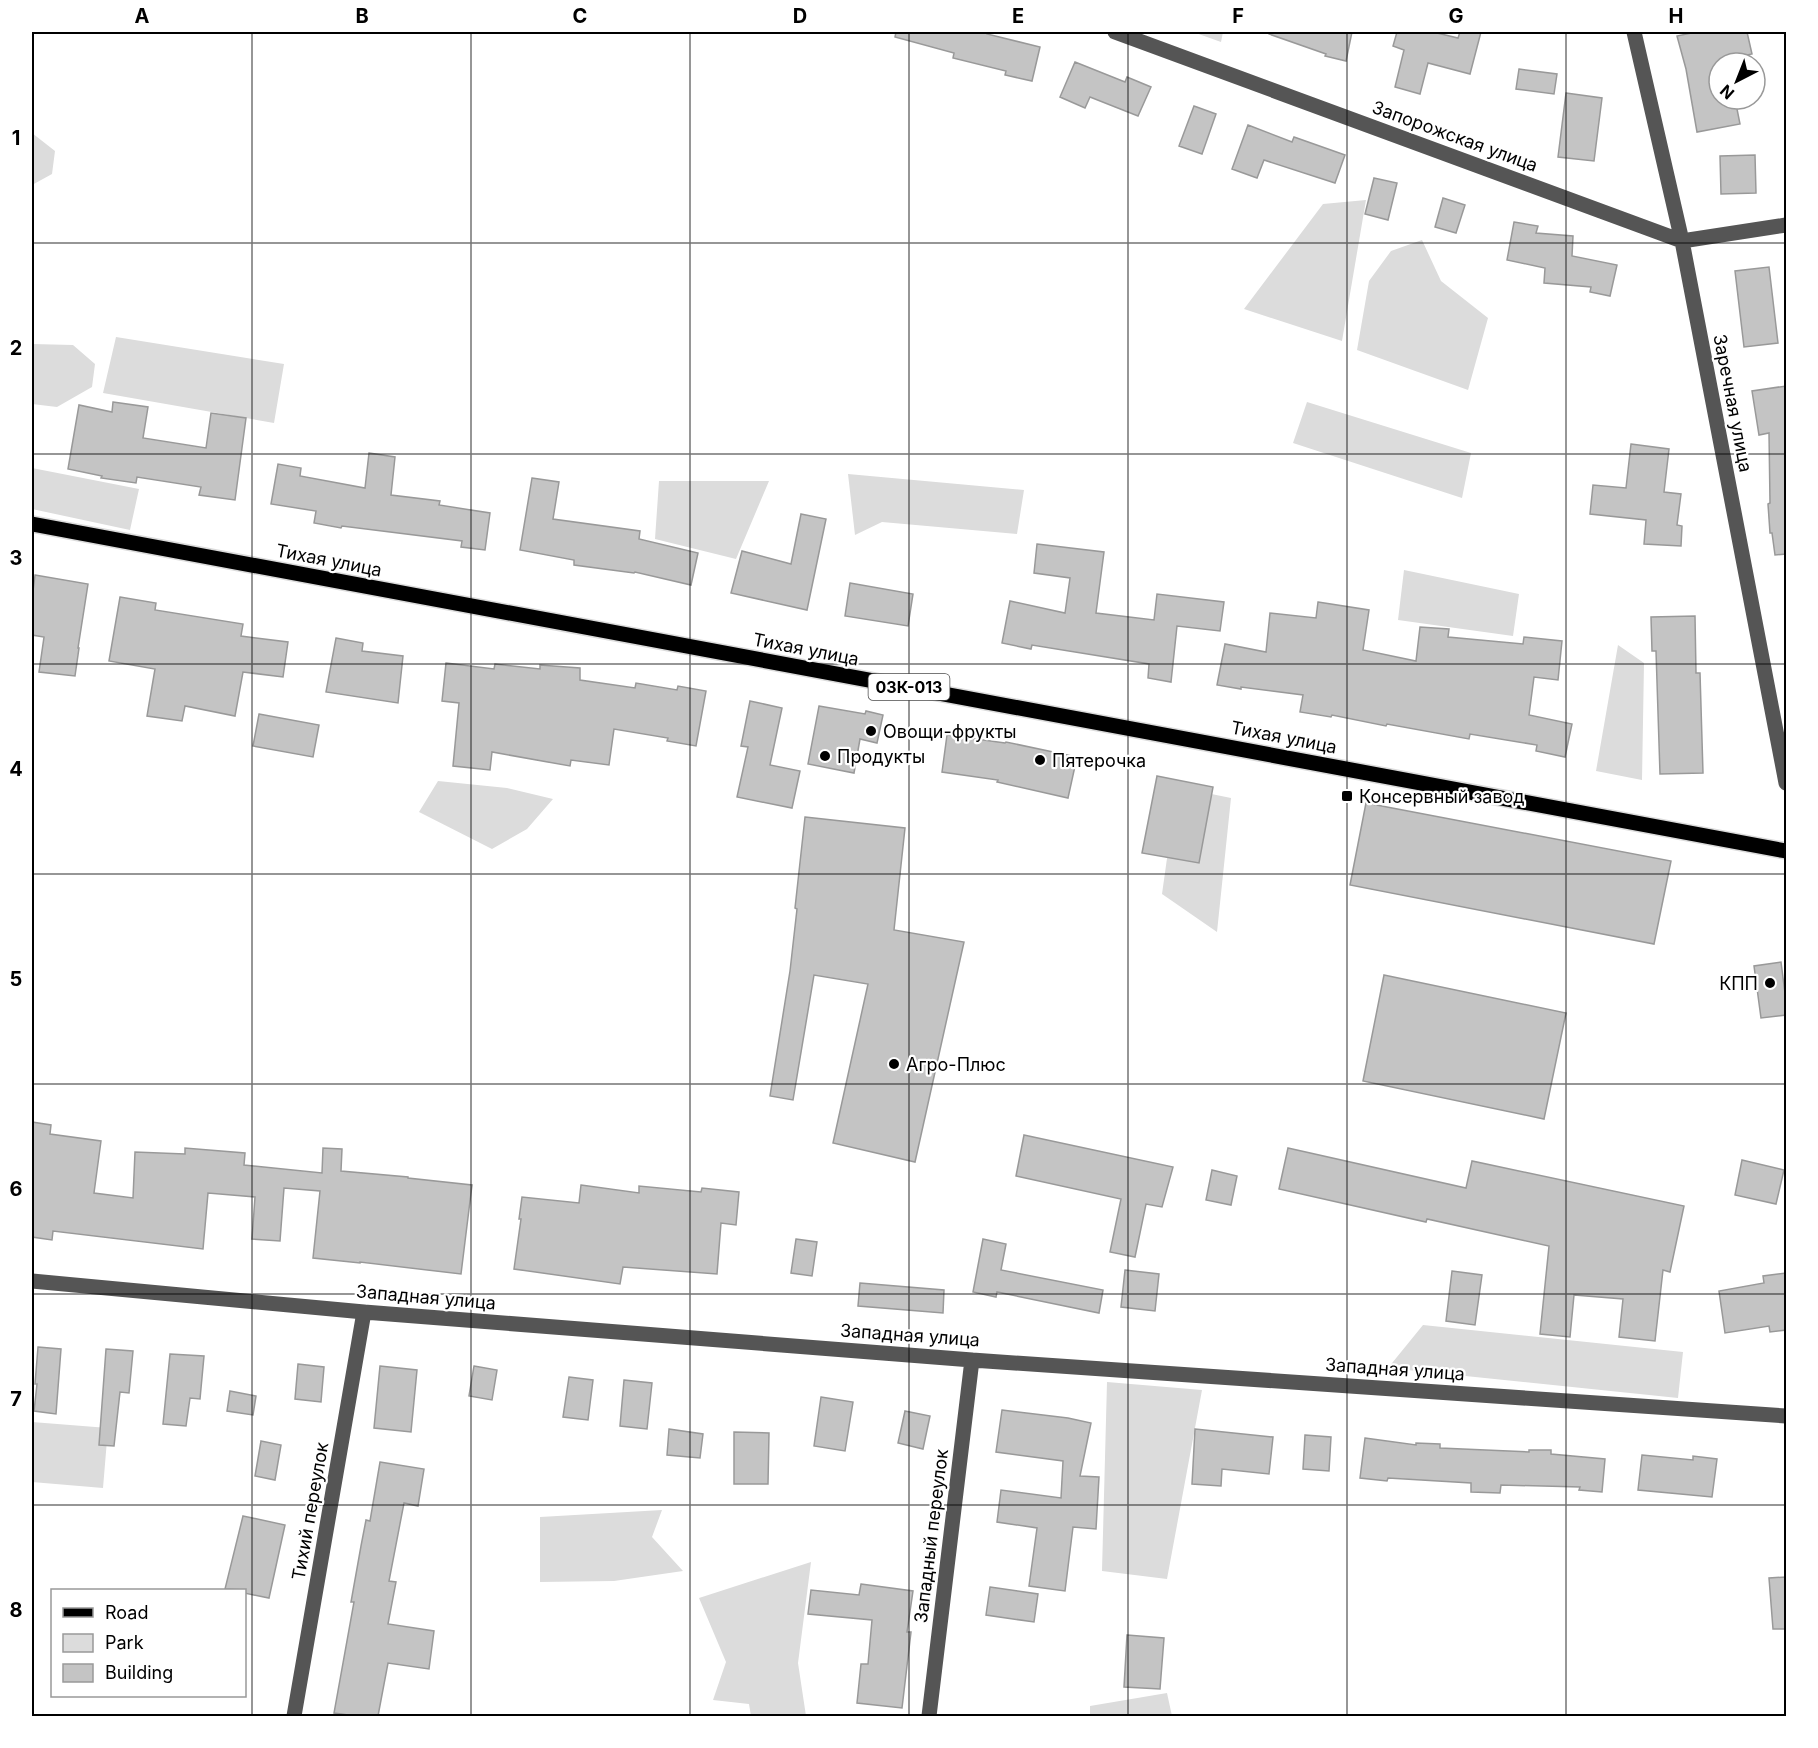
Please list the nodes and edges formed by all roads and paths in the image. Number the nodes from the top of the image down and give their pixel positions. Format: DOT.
graph roads {
  1 [pos="1115,32"];
  2 [pos="1634,32"];
  3 [pos="1786,225"];
  4 [pos="1682,241"];
  5 [pos="32,524"];
  6 [pos="1786,783"];
  7 [pos="1786,851"];
  8 [pos="32,1281"];
  9 [pos="364,1312"];
  10 [pos="972,1360"];
  11 [pos="1786,1416"];
  12 [pos="294,1716"];
  13 [pos="929,1716"];
  1 -- 4 [label="street, Запорожская улица"];
  2 -- 4 [label="street, Заречная улица"];
  3 -- 4 [label="street, Запорожская улица"];
  4 -- 6 [label="street, Заречная улица"];
  5 -- 7 [label="main road, Тихая улица / 03К-013"];
  8 -- 9 [label="street, Западная улица"];
  9 -- 10 [label="street, Западная улица"];
  9 -- 12 [label="street, Тихий переулок"];
  10 -- 11 [label="street, Западная улица"];
  10 -- 13 [label="street, Западный переулок"];
}
